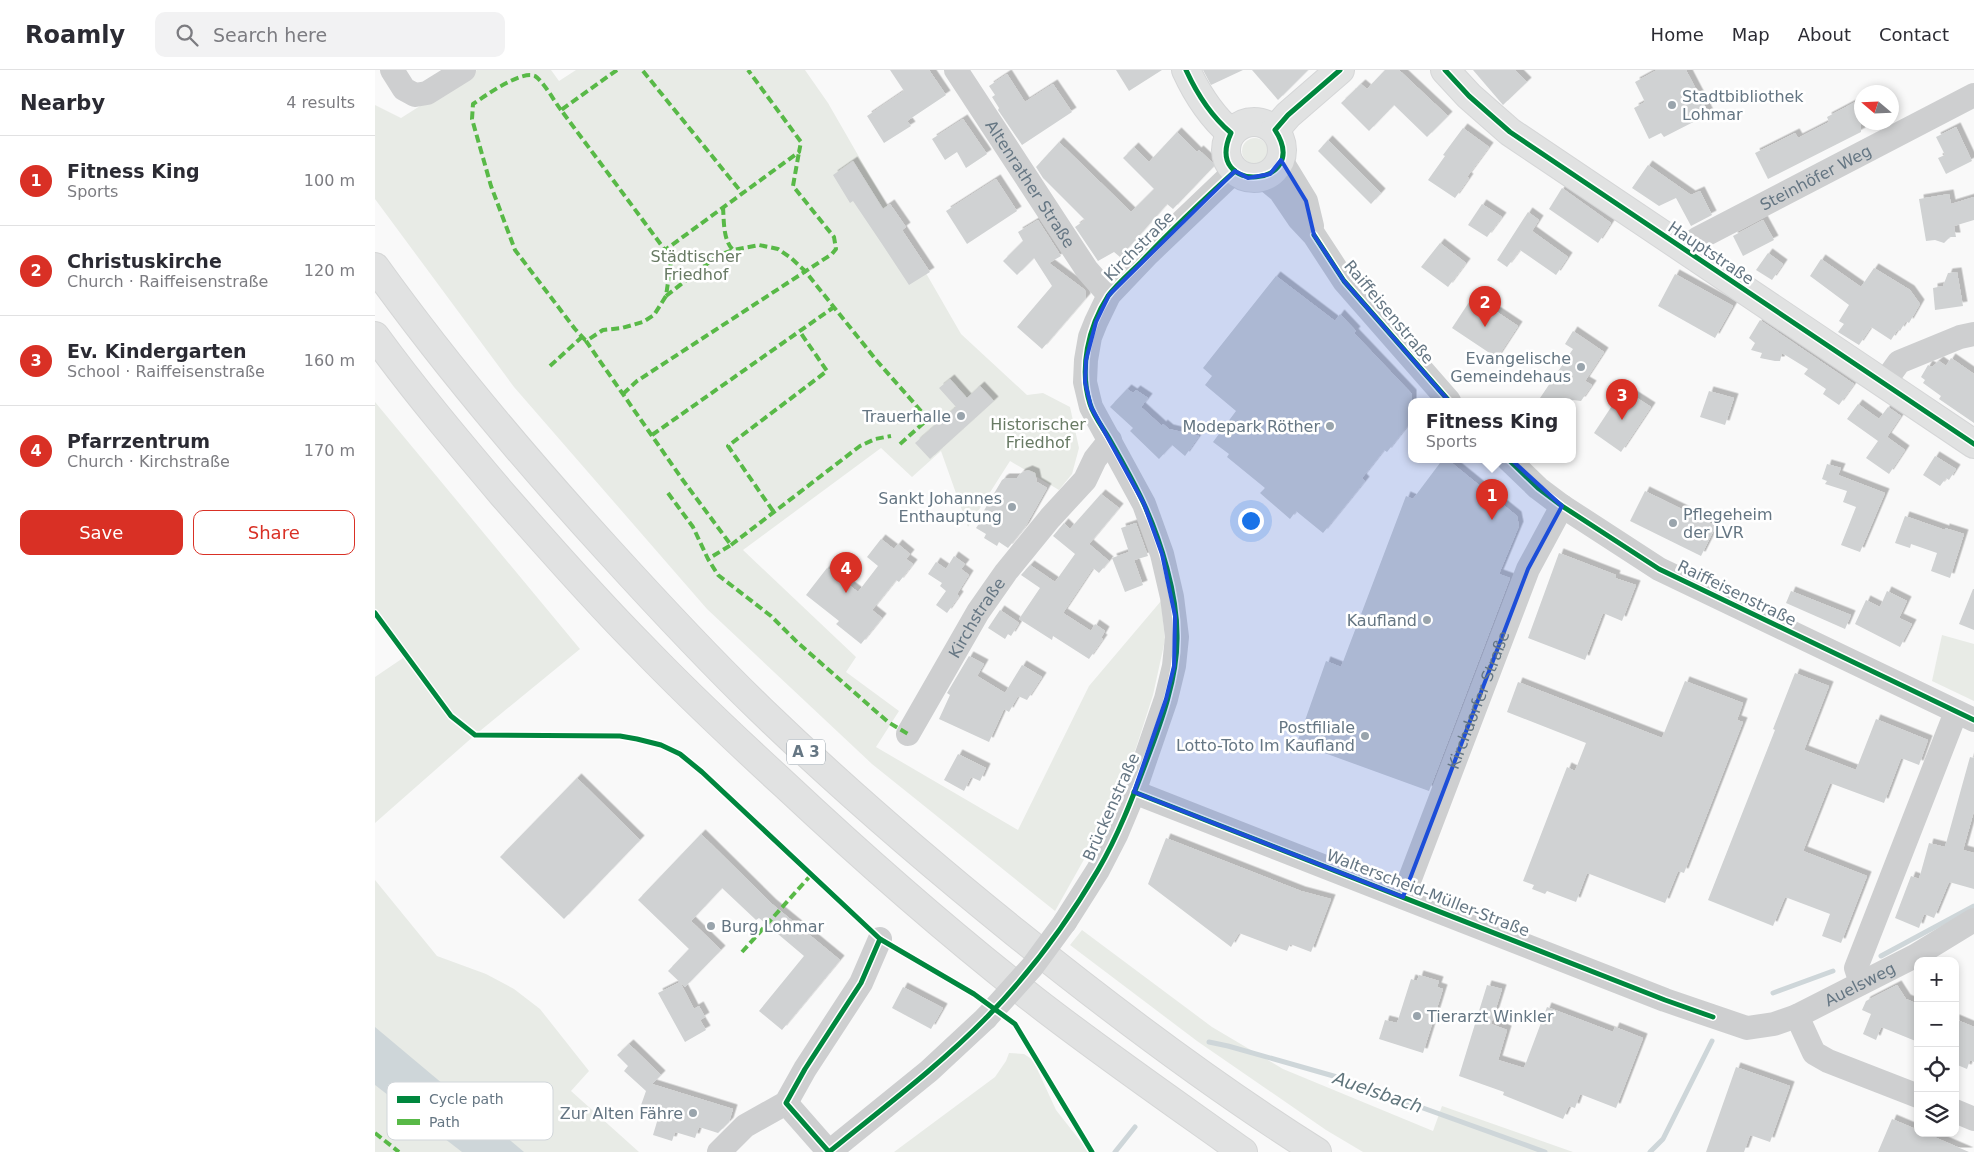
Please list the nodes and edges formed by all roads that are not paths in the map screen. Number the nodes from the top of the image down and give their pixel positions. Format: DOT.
graph roads {
  1 [pos="392,70"];
  2 [pos="465,70"];
  3 [pos="956,70"];
  4 [pos="1186,70"];
  5 [pos="1340,70"];
  6 [pos="1445,74"];
  7 [pos="1974,94"];
  8 [pos="1275,130"];
  9 [pos="1231,133"];
  10 [pos="1272,169"];
  11 [pos="1235,171"];
  12 [pos="1690,254"];
  13 [pos="375,267"];
  14 [pos="1109,295"];
  15 [pos="1974,334"];
  16 [pos="375,336"];
  17 [pos="1884,383"];
  18 [pos="1446,398"];
  19 [pos="1110,440"];
  20 [pos="1974,444"];
  21 [pos="1512,463"];
  22 [pos="1562,506"];
  23 [pos="1965,716"];
  24 [pos="908,734"];
  25 [pos="1134,792"];
  26 [pos="1403,896"];
  27 [pos="1974,920"];
  28 [pos="880,939"];
  29 [pos="1861,983"];
  30 [pos="1797,1016"];
  31 [pos="1713,1017"];
  32 [pos="1914,1094"];
  33 [pos="786,1103"];
  34 [pos="1959,1113"];
  35 [pos="1974,1119"];
  36 [pos="719,1152"];
  37 [pos="829,1152"];
  38 [pos="1243,1152"];
  39 [pos="1317,1152"];
  1 -- 2 [label="street"];
  3 -- 14 [label="street, Altenrather Straße"];
  4 -- 9 [label="main road"];
  5 -- 8 [label="main road"];
  6 -- 12 [label="main road, Hauptstraße"];
  7 -- 12 [label="street, Steinhöfer Weg"];
  8 -- 9 [label="main road"];
  8 -- 10 [label="main road"];
  9 -- 11 [label="main road"];
  10 -- 11 [label="main road"];
  10 -- 18 [label="street, Raiffeisenstraße"];
  11 -- 14 [label="street, Kirchstraße"];
  12 -- 17 [label="main road, Hauptstraße"];
  13 -- 39 [label="main road, A 3"];
  14 -- 19 [label="street, Kirchstraße"];
  15 -- 17 [label="street"];
  16 -- 38 [label="main road, A 3"];
  17 -- 20 [label="main road, Hauptstraße"];
  19 -- 24 [label="street, Kirchstraße"];
  19 -- 25 [label="street, Brückenstraße"];
  21 -- 22 [label="street, Raiffeisenstraße"];
  22 -- 23 [label="street, Raiffeisenstraße"];
  22 -- 26 [label="street, Kirchdorfer Straße"];
  23 -- 29 [label="street, Raiffeisenstraße"];
  25 -- 26 [label="street, Walterscheid-Müller-Straße"];
  25 -- 37 [label="street, Brückenstraße, bridge"];
  26 -- 31 [label="street, Walterscheid-Müller-Straße"];
  27 -- 29 [label="street, Auelsweg"];
  28 -- 33 [label="street"];
  29 -- 30 [label="street, Auelsweg"];
  30 -- 31 [label="street, Auelsweg"];
  30 -- 32 [label="street"];
  33 -- 36 [label="street"];
  33 -- 37 [label="street, Brückenstraße"];
  34 -- 35 [label="street"];
}
